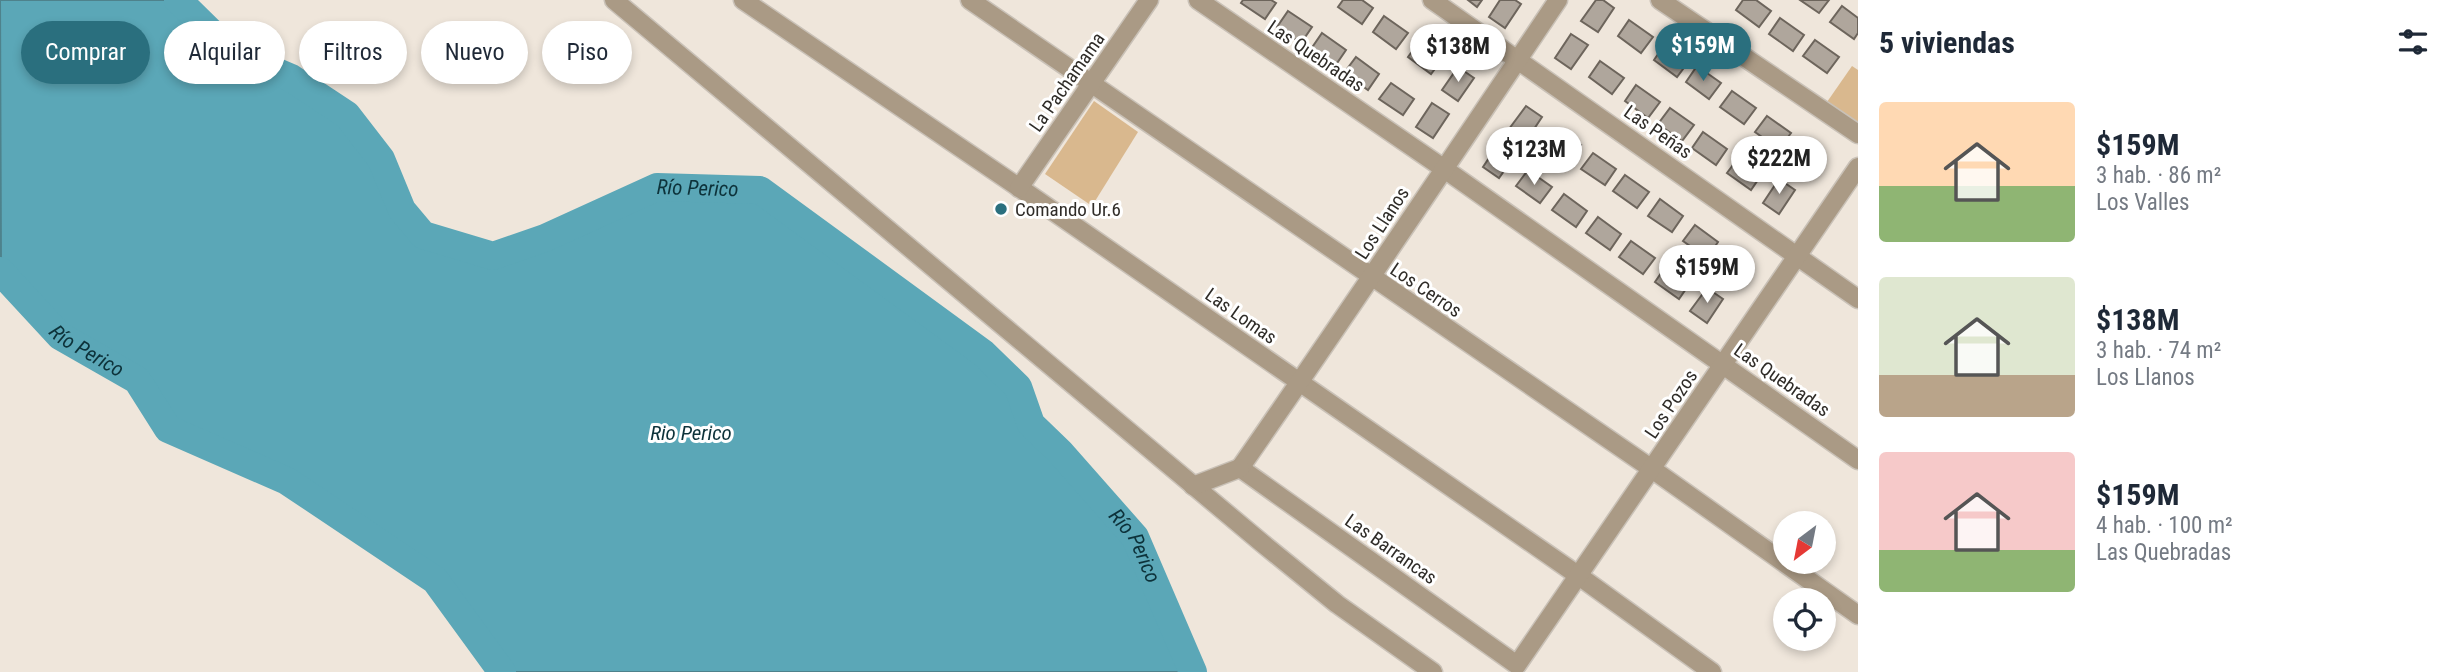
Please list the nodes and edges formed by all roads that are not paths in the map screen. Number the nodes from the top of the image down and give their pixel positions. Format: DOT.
graph roads {
  1 [pos="614,0"];
  2 [pos="970,0"];
  3 [pos="1149,0"];
  4 [pos="1198,0"];
  5 [pos="1432,0"];
  6 [pos="1558,0"];
  7 [pos="1660,0"];
  8 [pos="751,2"];
  9 [pos="1518,59"];
  10 [pos="1093,83"];
  11 [pos="1858,134"];
  12 [pos="1858,167"];
  13 [pos="1443,168"];
  14 [pos="1019,188"];
  15 [pos="1797,257"];
  16 [pos="1372,278"];
  17 [pos="1858,299"];
  18 [pos="1723,364"];
  19 [pos="1300,383"];
  20 [pos="1858,460"];
  21 [pos="1240,468"];
  22 [pos="1652,469"];
  23 [pos="1194,486"];
  24 [pos="1580,576"];
  25 [pos="1855,608"];
  26 [pos="1517,664"];
  27 [pos="1433,672"];
  28 [pos="1712,672"];
  1 -- 23 [label="street"];
  2 -- 10 [label="street, Los Cerros"];
  3 -- 10 [label="street, La Pachamama"];
  4 -- 13 [label="street, Las Quebradas"];
  5 -- 9 [label="street, Las Peñas"];
  6 -- 9 [label="street, Los Llanos"];
  7 -- 11 [label="street"];
  8 -- 14 [label="street, Las Lomas"];
  9 -- 13 [label="street, Los Llanos"];
  9 -- 15 [label="street, Las Peñas"];
  10 -- 14 [label="street, La Pachamama"];
  10 -- 16 [label="street, Los Cerros"];
  12 -- 15 [label="street, Los Pozos"];
  13 -- 16 [label="street, Los Llanos"];
  13 -- 18 [label="street, Las Quebradas"];
  14 -- 19 [label="street, Las Lomas"];
  15 -- 17 [label="street, Las Peñas"];
  15 -- 18 [label="street, Los Pozos"];
  16 -- 19 [label="street, Los Llanos"];
  16 -- 22 [label="street, Los Cerros"];
  18 -- 20 [label="street, Las Quebradas"];
  18 -- 22 [label="street, Los Pozos"];
  19 -- 21 [label="street, Los Llanos"];
  19 -- 24 [label="street, Las Lomas"];
  21 -- 23 [label="street"];
  21 -- 26 [label="street, Las Barrancas"];
  22 -- 24 [label="street, Los Pozos"];
  22 -- 25 [label="street, Los Cerros"];
  23 -- 27 [label="street"];
  24 -- 26 [label="street, Los Pozos"];
  24 -- 28 [label="street, Las Lomas"];
}
